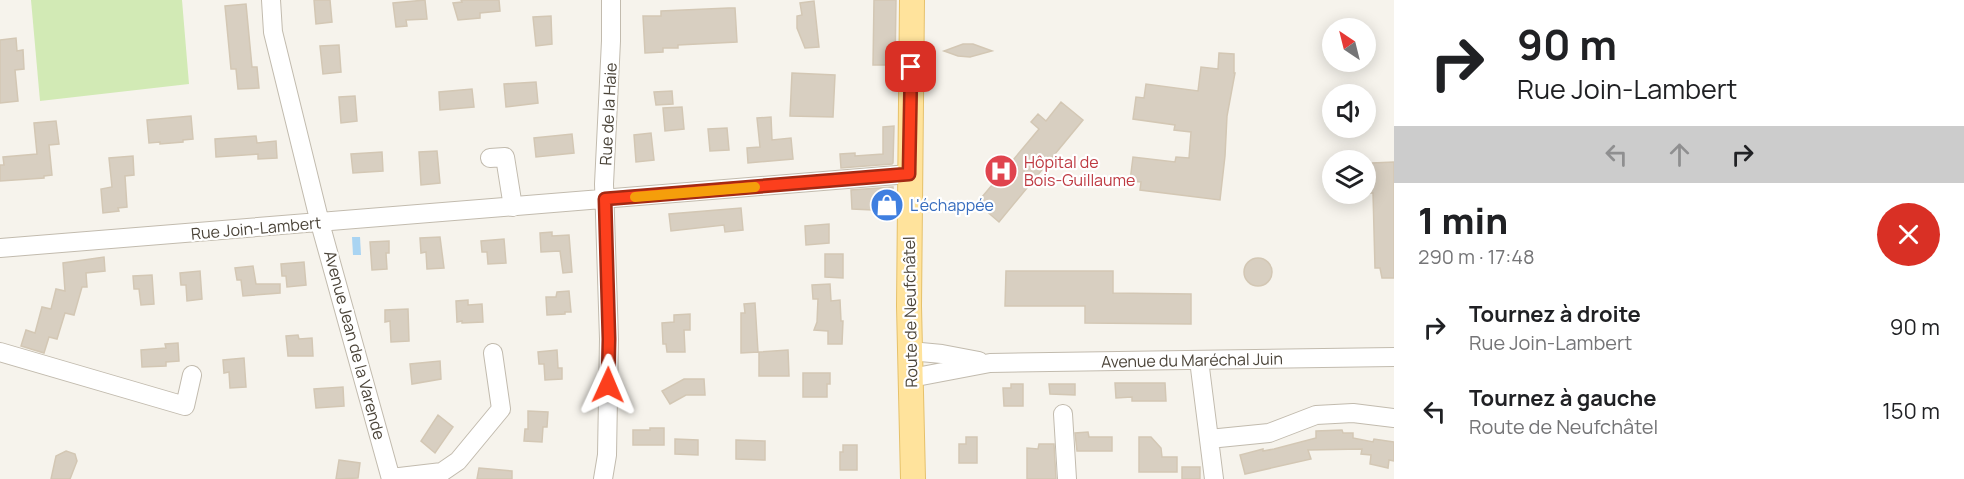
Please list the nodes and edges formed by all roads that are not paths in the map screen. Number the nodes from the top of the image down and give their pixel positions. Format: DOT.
graph roads {
  1 [pos="271,0"];
  2 [pos="610,0"];
  3 [pos="912,0"];
  4 [pos="490,158"];
  5 [pos="909,174"];
  6 [pos="605,199"];
  7 [pos="513,207"];
  8 [pos="321,223"];
  9 [pos="26,247"];
  10 [pos="0,248"];
  11 [pos="0,261"];
  12 [pos="910,351"];
  13 [pos="0,352"];
  14 [pos="494,353"];
  15 [pos="1394,357"];
  16 [pos="1199,360"];
  17 [pos="990,363"];
  18 [pos="192,375"];
  19 [pos="911,378"];
  20 [pos="1063,414"];
  21 [pos="1394,418"];
  22 [pos="1209,439"];
  23 [pos="391,478"];
  24 [pos="603,479"];
  25 [pos="913,479"];
  26 [pos="1067,479"];
  27 [pos="1214,479"];
  1 -- 8 [label="street, Avenue Jean de la Varende"];
  2 -- 6 [label="street, Rue de la Haie"];
  3 -- 5 [label="main road, Route de Neufchâtel"];
  4 -- 7 [label="street"];
  5 -- 6 [label="street, Rue Join-Lambert"];
  5 -- 12 [label="main road, Route de Neufchâtel"];
  6 -- 7 [label="street, Rue Join-Lambert"];
  6 -- 24 [label="street, Rue de la Haie"];
  7 -- 8 [label="street, Rue Join-Lambert"];
  8 -- 9 [label="street, Rue Join-Lambert"];
  8 -- 23 [label="street, Avenue Jean de la Varende"];
  9 -- 10 [label="street, Rue Join-Lambert"];
  9 -- 11 [label="street"];
  12 -- 17 [label="street, Avenue du Maréchal Juin"];
  12 -- 19 [label="main road, Route de Neufchâtel"];
  13 -- 18 [label="street"];
  14 -- 23 [label="street"];
  15 -- 16 [label="street, Avenue du Maréchal Juin"];
  16 -- 17 [label="street, Avenue du Maréchal Juin"];
  16 -- 22 [label="street"];
  17 -- 19 [label="street, Avenue du Maréchal Juin"];
  19 -- 25 [label="main road, Route de Neufchâtel"];
  20 -- 26 [label="street"];
  21 -- 22 [label="street"];
  22 -- 27 [label="street"];
}
